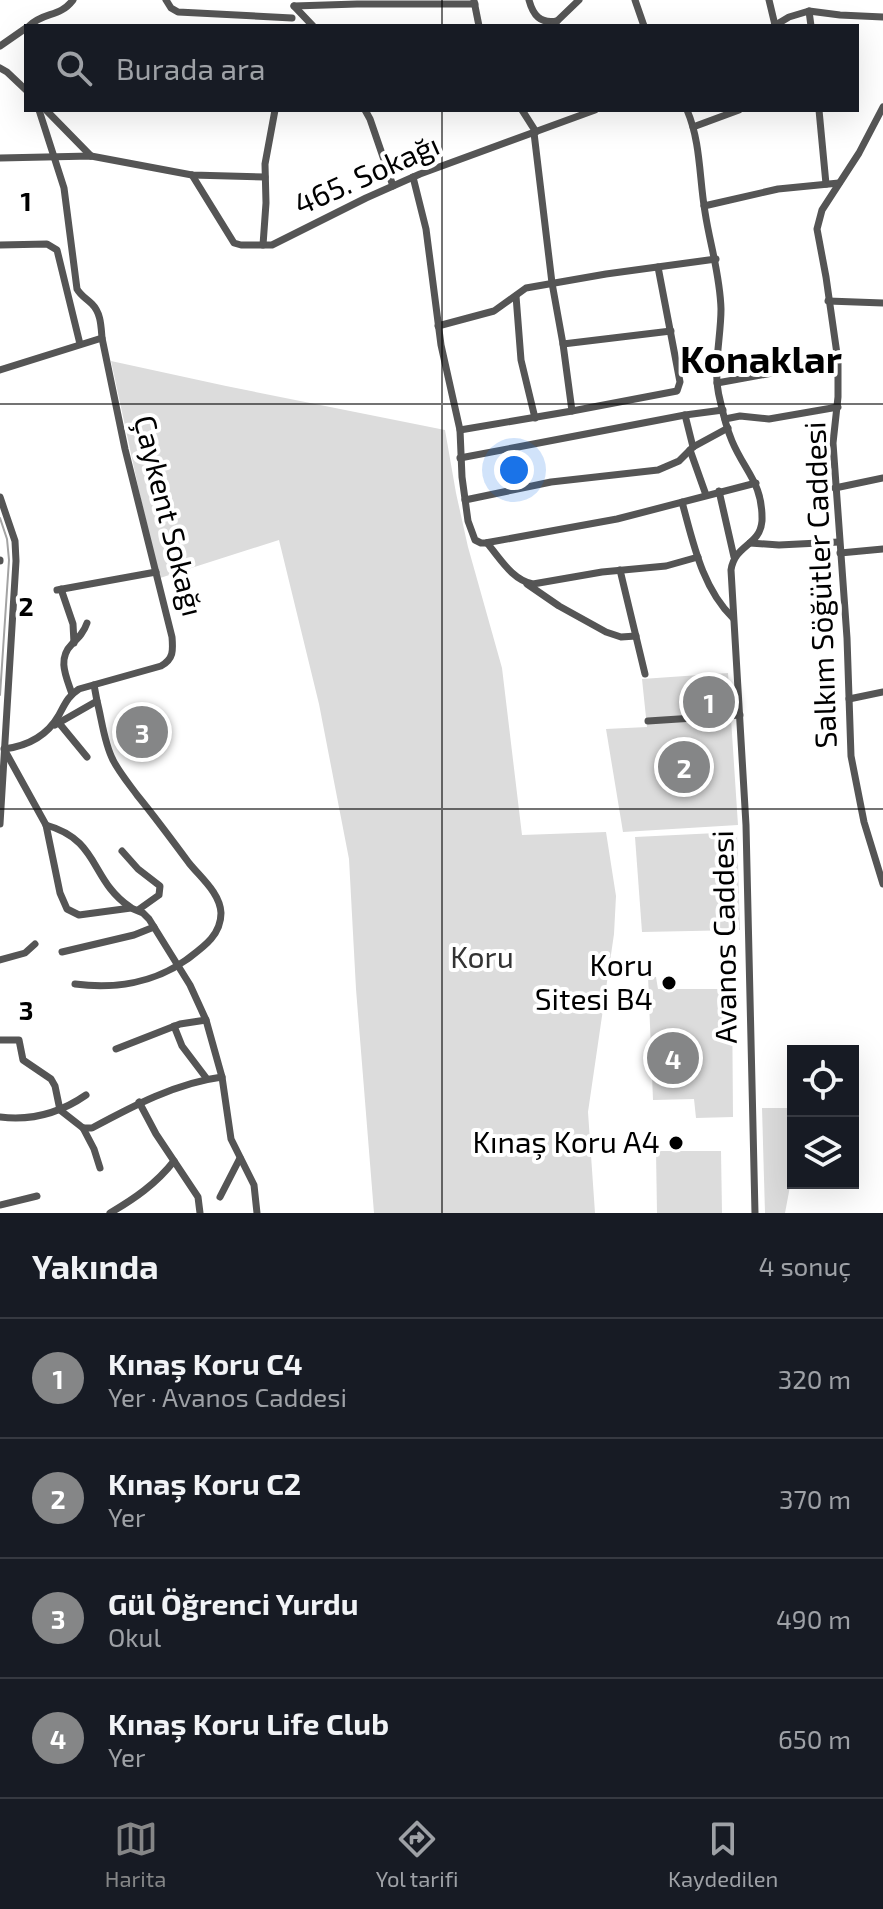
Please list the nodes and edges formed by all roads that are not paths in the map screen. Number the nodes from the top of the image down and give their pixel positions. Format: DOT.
graph roads {
  1 [pos="73,0"];
  2 [pos="166,0"];
  3 [pos="529,0"];
  4 [pos="579,0"];
  5 [pos="635,0"];
  6 [pos="769,0"];
  7 [pos="358,2"];
  8 [pos="474,2"];
  9 [pos="294,3"];
  10 [pos="809,11"];
  11 [pos="883,17"];
  12 [pos="292,22"];
  13 [pos="31,24"];
  14 [pos="311,24"];
  15 [pos="479,24"];
  16 [pos="555,24"];
  17 [pos="643,24"];
  18 [pos="775,24"];
  19 [pos="778,24"];
  20 [pos="811,24"];
  21 [pos="24,29"];
  22 [pos="0,46"];
  23 [pos="1,68"];
  24 [pos="24,88"];
  25 [pos="883,107"];
  26 [pos="40,112"];
  27 [pos="48,112"];
  28 [pos="275,112"];
  29 [pos="366,112"];
  30 [pos="523,112"];
  31 [pos="590,112"];
  32 [pos="688,112"];
  33 [pos="734,112"];
  34 [pos="819,112"];
  35 [pos="693,127"];
  36 [pos="535,132"];
  37 [pos="91,156"];
  38 [pos="0,158"];
  39 [pos="55,158"];
  40 [pos="192,175"];
  41 [pos="265,177"];
  42 [pos="413,177"];
  43 [pos="839,183"];
  44 [pos="826,184"];
  45 [pos="393,186"];
  46 [pos="704,206"];
  47 [pos="0,245"];
  48 [pos="263,245"];
  49 [pos="716,259"];
  50 [pos="658,267"];
  51 [pos="552,283"];
  52 [pos="516,296"];
  53 [pos="828,301"];
  54 [pos="883,303"];
  55 [pos="438,326"];
  56 [pos="671,331"];
  57 [pos="102,338"];
  58 [pos="80,344"];
  59 [pos="563,344"];
  60 [pos="838,361"];
  61 [pos="2,369"];
  62 [pos="717,383"];
  63 [pos="838,407"];
  64 [pos="572,411"];
  65 [pos="724,414"];
  66 [pos="685,415"];
  67 [pos="535,418"];
  68 [pos="728,428"];
  69 [pos="460,430"];
  70 [pos="691,448"];
  71 [pos="460,458"];
  72 [pos="883,478"];
  73 [pos="756,483"];
  74 [pos="835,488"];
  75 [pos="719,491"];
  76 [pos="706,495"];
  77 [pos="0,497"];
  78 [pos="465,500"];
  79 [pos="682,502"];
  80 [pos="839,542"];
  81 [pos="487,543"];
  82 [pos="750,543"];
  83 [pos="883,549"];
  84 [pos="840,553"];
  85 [pos="698,557"];
  86 [pos="734,557"];
  87 [pos="620,570"];
  88 [pos="156,572"];
  89 [pos="525,583"];
  90 [pos="733,618"];
  91 [pos="87,623"];
  92 [pos="636,636"];
  93 [pos="74,643"];
  94 [pos="645,674"];
  95 [pos="94,685"];
  96 [pos="883,692"];
  97 [pos="72,694"];
  98 [pos="849,699"];
  99 [pos="97,701"];
  100 [pos="740,715"];
  101 [pos="648,721"];
  102 [pos="59,723"];
  103 [pos="50,729"];
  104 [pos="4,749"];
  105 [pos="87,757"];
  106 [pos="0,824"];
  107 [pos="46,825"];
  108 [pos="122,851"];
  109 [pos="882,881"];
  110 [pos="134,909"];
  111 [pos="154,927"];
  112 [pos="35,944"];
  113 [pos="62,952"];
  114 [pos="0,960"];
  115 [pos="178,965"];
  116 [pos="75,984"];
  117 [pos="206,1020"];
  118 [pos="174,1026"];
  119 [pos="0,1040"];
  120 [pos="116,1049"];
  121 [pos="222,1077"];
  122 [pos="207,1079"];
  123 [pos="86,1095"];
  124 [pos="139,1102"];
  125 [pos="60,1110"];
  126 [pos="0,1117"];
  127 [pos="83,1128"];
  128 [pos="240,1158"];
  129 [pos="174,1161"];
  130 [pos="100,1168"];
  131 [pos="37,1196"];
  132 [pos="220,1197"];
  133 [pos="0,1205"];
  134 [pos="111,1213"];
  135 [pos="200,1213"];
  136 [pos="257,1213"];
  137 [pos="755,1213"];
  1 -- 13 [label="street"];
  2 -- 12 [label="street"];
  3 -- 16 [label="street"];
  4 -- 16 [label="street"];
  5 -- 17 [label="street"];
  6 -- 18 [label="street"];
  7 -- 8 [label="street"];
  7 -- 9 [label="street"];
  8 -- 15 [label="street"];
  9 -- 12 [label="street"];
  9 -- 14 [label="street"];
  10 -- 11 [label="street"];
  10 -- 19 [label="street"];
  10 -- 20 [label="street"];
  21 -- 22 [label="street"];
  23 -- 24 [label="street"];
  25 -- 43 [label="street"];
  26 -- 39 [label="street, Çaykent Sokağı"];
  27 -- 37 [label="street"];
  28 -- 41 [label="street"];
  29 -- 45 [label="street"];
  30 -- 36 [label="street"];
  31 -- 36 [label="street, 465. Sokağı"];
  32 -- 35 [label="street"];
  33 -- 35 [label="street"];
  34 -- 44 [label="street"];
  35 -- 46 [label="street"];
  36 -- 42 [label="street, 465. Sokağı"];
  36 -- 51 [label="street"];
  37 -- 39 [label="street"];
  37 -- 40 [label="street"];
  38 -- 39 [label="street"];
  39 -- 57 [label="street, Çaykent Sokağı"];
  40 -- 41 [label="street"];
  40 -- 48 [label="street"];
  41 -- 48 [label="street"];
  42 -- 45 [label="street, 465. Sokağı"];
  42 -- 55 [label="street"];
  43 -- 44 [label="street"];
  43 -- 53 [label="street, Salkım Söğütler Caddesi"];
  44 -- 46 [label="street"];
  45 -- 48 [label="street, 465. Sokağı"];
  46 -- 49 [label="street"];
  47 -- 58 [label="street"];
  49 -- 50 [label="street"];
  49 -- 62 [label="street"];
  50 -- 51 [label="street"];
  50 -- 56 [label="street"];
  51 -- 52 [label="street"];
  51 -- 59 [label="street"];
  52 -- 55 [label="street"];
  52 -- 67 [label="street"];
  53 -- 54 [label="street"];
  53 -- 60 [label="street, Salkım Söğütler Caddesi"];
  55 -- 69 [label="street"];
  56 -- 59 [label="street"];
  56 -- 64 [label="street"];
  57 -- 58 [label="street"];
  57 -- 88 [label="street, Çaykent Sokağı"];
  58 -- 61 [label="street"];
  59 -- 64 [label="street"];
  60 -- 62 [label="street"];
  60 -- 63 [label="street, Salkım Söğütler Caddesi"];
  62 -- 65 [label="street"];
  63 -- 65 [label="street"];
  63 -- 74 [label="street, Salkım Söğütler Caddesi"];
  64 -- 67 [label="street"];
  65 -- 66 [label="street"];
  65 -- 68 [label="street"];
  66 -- 70 [label="street"];
  66 -- 71 [label="street"];
  67 -- 69 [label="street"];
  68 -- 70 [label="street"];
  68 -- 73 [label="street"];
  69 -- 71 [label="street"];
  70 -- 76 [label="street"];
  70 -- 78 [label="street"];
  71 -- 78 [label="street"];
  72 -- 74 [label="street"];
  73 -- 75 [label="street"];
  73 -- 82 [label="street"];
  74 -- 80 [label="street, Salkım Söğütler Caddesi"];
  75 -- 76 [label="street"];
  75 -- 86 [label="street, Avanos Caddesi"];
  76 -- 79 [label="street"];
  77 -- 104 [label="street"];
  78 -- 81 [label="street"];
  79 -- 81 [label="street"];
  79 -- 85 [label="street"];
  80 -- 82 [label="street"];
  80 -- 84 [label="street, Salkım Söğütler Caddesi"];
  81 -- 89 [label="street"];
  82 -- 86 [label="street"];
  83 -- 84 [label="street"];
  84 -- 98 [label="street, Salkım Söğütler Caddesi"];
  85 -- 87 [label="street"];
  85 -- 90 [label="street"];
  86 -- 90 [label="street, Avanos Caddesi"];
  87 -- 89 [label="street"];
  87 -- 92 [label="street"];
  88 -- 93 [label="street"];
  88 -- 95 [label="street, Çaykent Sokağı"];
  89 -- 92 [label="street"];
  90 -- 100 [label="street, Avanos Caddesi"];
  91 -- 93 [label="street"];
  92 -- 94 [label="street"];
  93 -- 97 [label="street"];
  95 -- 97 [label="street, Çaykent Sokağı"];
  95 -- 99 [label="street"];
  96 -- 98 [label="street"];
  97 -- 103 [label="street"];
  98 -- 109 [label="street, Salkım Söğütler Caddesi"];
  99 -- 102 [label="street"];
  99 -- 115 [label="street"];
  100 -- 101 [label="street"];
  100 -- 137 [label="street, Avanos Caddesi"];
  102 -- 103 [label="street"];
  102 -- 105 [label="street"];
  103 -- 104 [label="street"];
  104 -- 106 [label="street"];
  104 -- 107 [label="street"];
  107 -- 110 [label="street"];
  107 -- 110 [label="street"];
  108 -- 110 [label="street"];
  110 -- 111 [label="street"];
  111 -- 113 [label="street"];
  111 -- 115 [label="street"];
  112 -- 114 [label="street"];
  115 -- 116 [label="street"];
  115 -- 117 [label="street"];
  117 -- 118 [label="street"];
  117 -- 121 [label="street"];
  118 -- 120 [label="street"];
  118 -- 122 [label="street"];
  119 -- 125 [label="street"];
  121 -- 122 [label="street"];
  121 -- 128 [label="street"];
  122 -- 124 [label="street"];
  123 -- 125 [label="street"];
  124 -- 127 [label="street"];
  124 -- 129 [label="street"];
  125 -- 126 [label="street"];
  125 -- 127 [label="street"];
  127 -- 130 [label="street"];
  128 -- 132 [label="street"];
  128 -- 136 [label="street"];
  129 -- 134 [label="street"];
  129 -- 135 [label="street"];
  131 -- 133 [label="street"];
}
